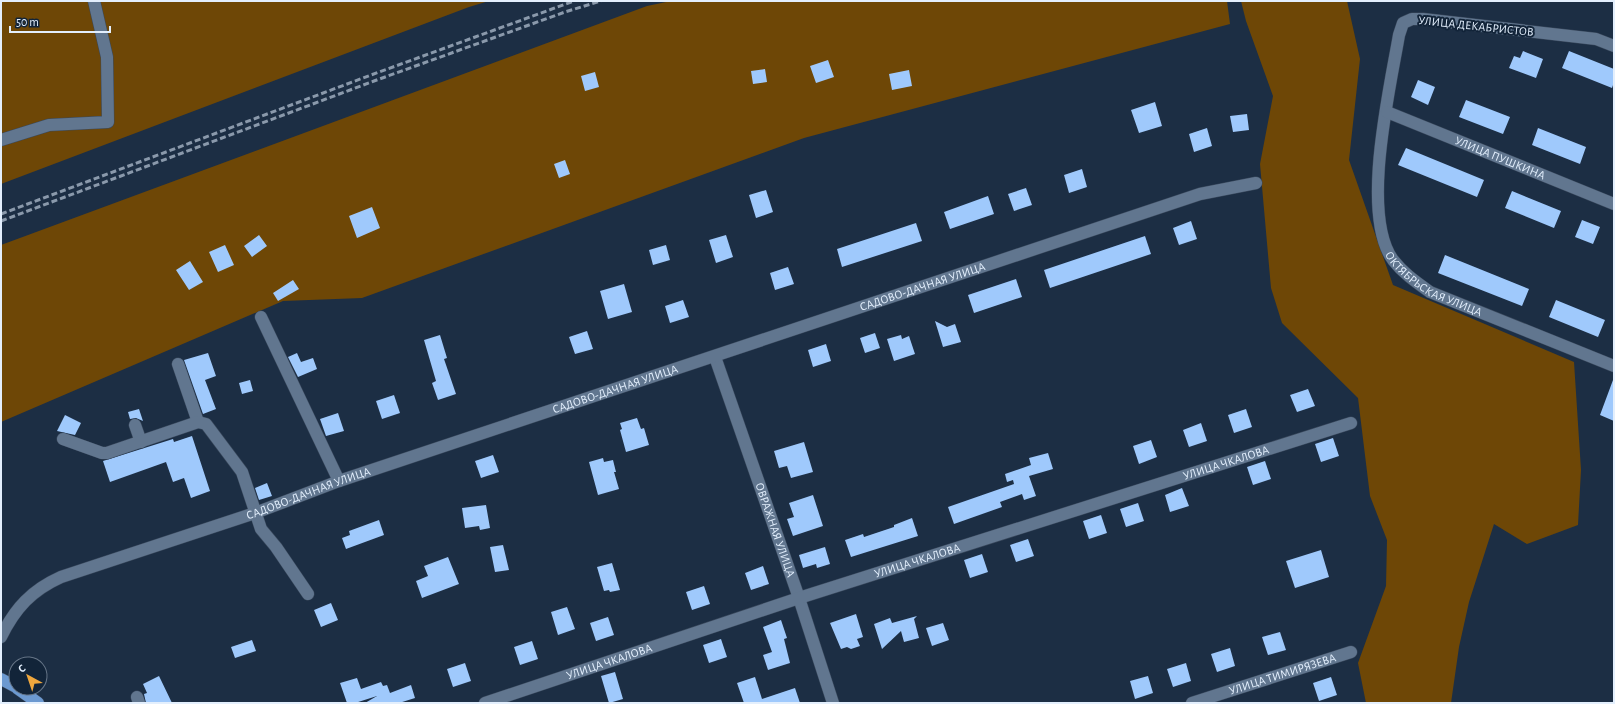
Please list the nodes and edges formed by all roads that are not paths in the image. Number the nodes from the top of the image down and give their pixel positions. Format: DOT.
graph roads {
  1 [pos="94,1"];
  2 [pos="1614,46"];
  3 [pos="1386,112"];
  4 [pos="1,140"];
  5 [pos="1256,183"];
  6 [pos="1614,204"];
  7 [pos="261,317"];
  8 [pos="715,357"];
  9 [pos="178,364"];
  10 [pos="1614,366"];
  11 [pos="198,422"];
  12 [pos="1351,424"];
  13 [pos="135,425"];
  14 [pos="63,439"];
  15 [pos="141,442"];
  16 [pos="339,482"];
  17 [pos="255,513"];
  18 [pos="308,594"];
  19 [pos="799,598"];
  20 [pos="1,637"];
  21 [pos="1351,652"];
  22 [pos="28,696"];
  23 [pos="38,703"];
  24 [pos="485,703"];
  25 [pos="833,703"];
  26 [pos="1192,703"];
  1 -- 4 [label="street"];
  2 -- 3 [label="street, УЛИЦА ДЕКАБРИСТОВ"];
  3 -- 6 [label="street, УЛИЦА ПУШКИНА"];
  3 -- 10 [label="street, ОКТЯБРЬСКАЯ УЛИЦА"];
  5 -- 8 [label="street, САДОВО-ДАЧНАЯ УЛИЦА"];
  7 -- 16 [label="street"];
  8 -- 16 [label="street, САДОВО-ДАЧНАЯ УЛИЦА"];
  8 -- 19 [label="street, ОВРАЖНАЯ УЛИЦА"];
  9 -- 11 [label="street"];
  11 -- 15 [label="street"];
  11 -- 17 [label="street"];
  12 -- 19 [label="street, УЛИЦА ЧКАЛОВА"];
  13 -- 15 [label="street"];
  14 -- 15 [label="street"];
  16 -- 17 [label="street, САДОВО-ДАЧНАЯ УЛИЦА"];
  17 -- 18 [label="street"];
  17 -- 20 [label="street, САДОВО-ДАЧНАЯ УЛИЦА"];
  19 -- 24 [label="street, УЛИЦА ЧКАЛОВА"];
  19 -- 25 [label="street, ОВРАЖНАЯ УЛИЦА"];
  21 -- 26 [label="street, УЛИЦА ТИМИРЯЗЕВА"];
  22 -- 23 [label="main road"];
}
